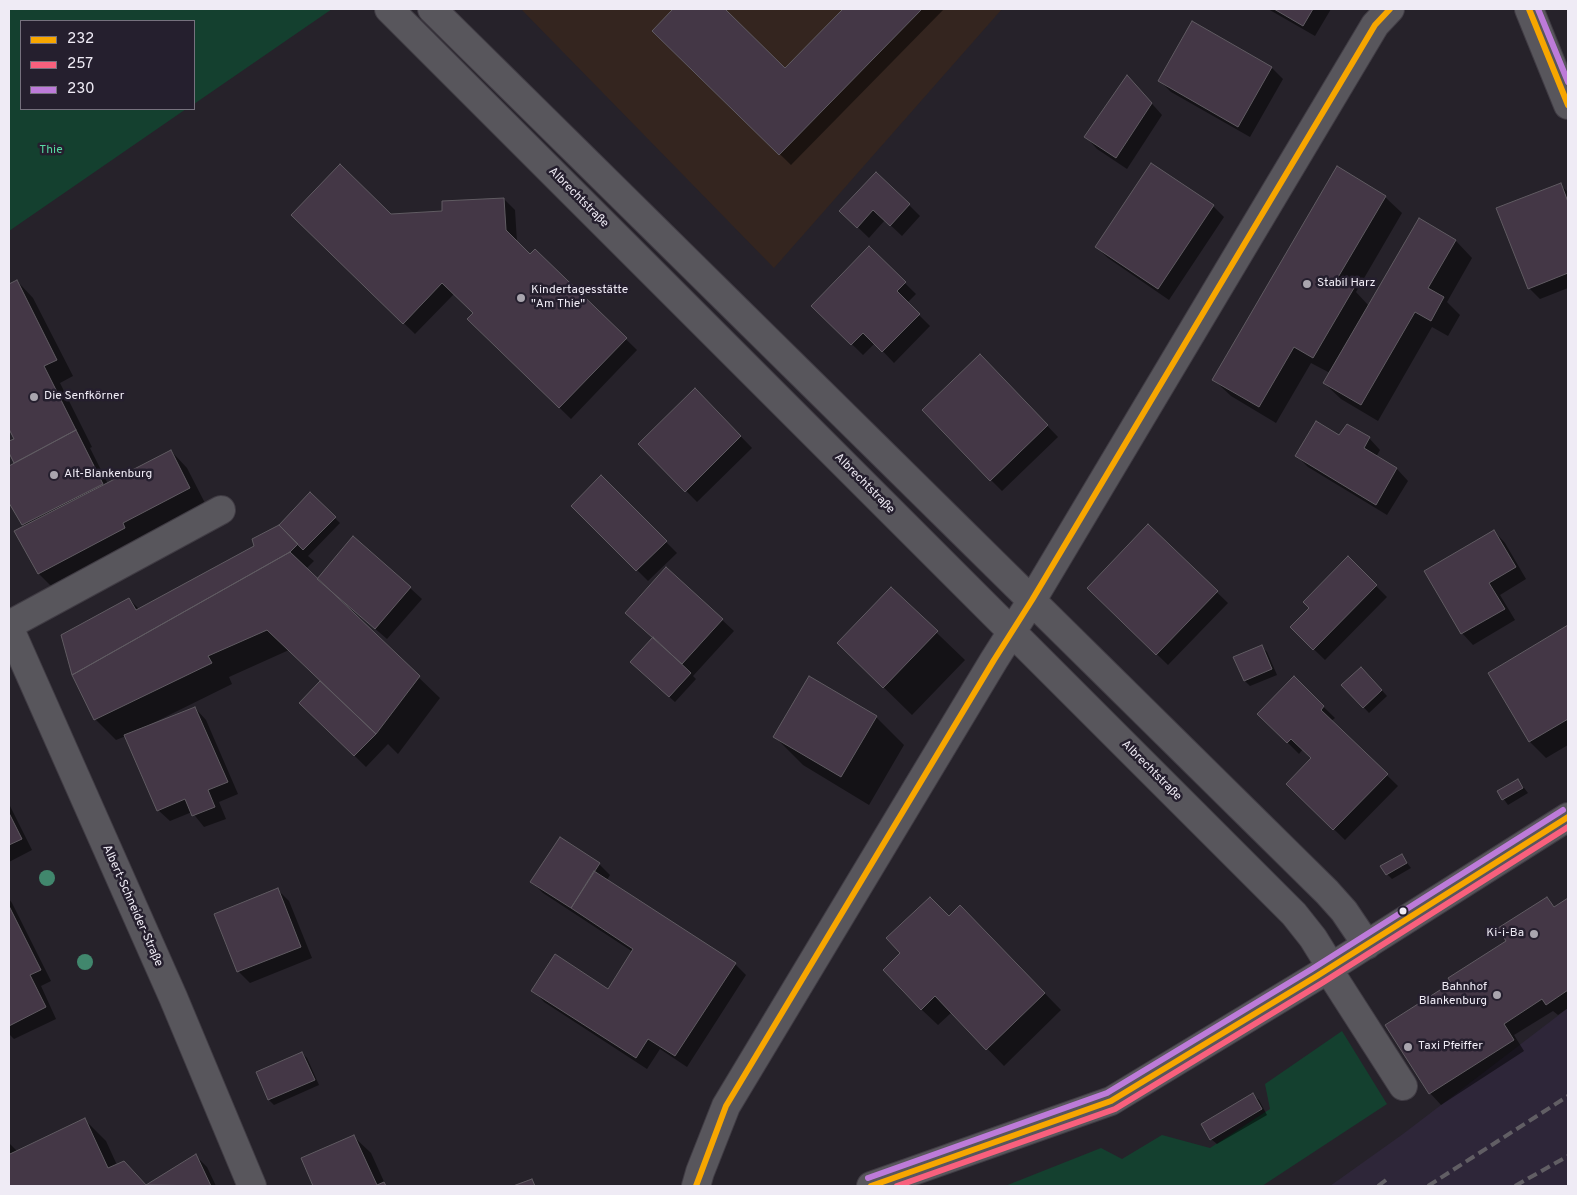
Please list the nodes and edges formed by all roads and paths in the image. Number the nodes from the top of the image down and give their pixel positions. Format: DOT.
graph roads {
  1 [pos="389,9"];
  2 [pos="432,9"];
  3 [pos="1390,9"];
  4 [pos="1529,9"];
  5 [pos="1568,105"];
  6 [pos="221,510"];
  7 [pos="1032,600"];
  8 [pos="9,626"];
  9 [pos="1012,632"];
  10 [pos="1568,816"];
  11 [pos="1367,945"];
  12 [pos="1330,968"];
  13 [pos="1403,1086"];
  14 [pos="252,1186"];
  15 [pos="696,1186"];
  16 [pos="872,1186"];
  1 -- 9 [label="street, Albrechtstraße"];
  2 -- 7 [label="street"];
  3 -- 7 [label="street"];
  4 -- 5 [label="street"];
  6 -- 8 [label="street"];
  7 -- 9 [label="street"];
  7 -- 11 [label="street"];
  8 -- 14 [label="street, Albert-Schneider-Straße"];
  9 -- 12 [label="street, Albrechtstraße"];
  9 -- 15 [label="street"];
  10 -- 11 [label="street"];
  11 -- 12 [label="street"];
  12 -- 13 [label="street, Albrechtstraße"];
  12 -- 16 [label="street"];
}
